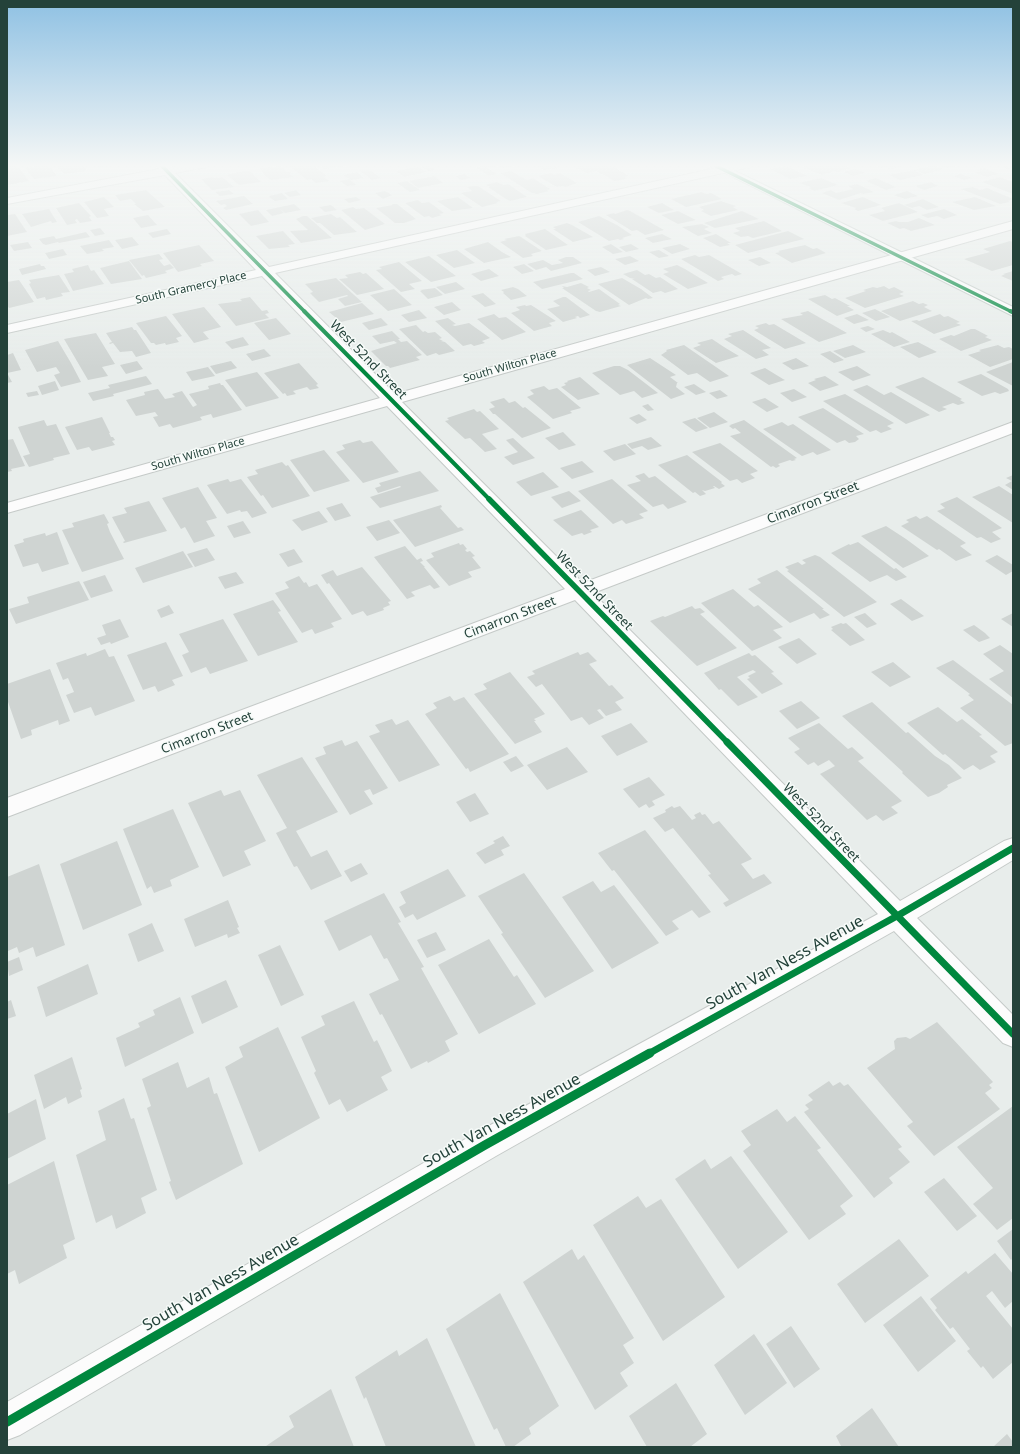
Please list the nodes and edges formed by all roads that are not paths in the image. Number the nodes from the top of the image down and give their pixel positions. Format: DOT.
graph roads {
  1 [pos="226,232"];
  2 [pos="446,232"];
  3 [pos="849,232"];
  4 [pos="989,232"];
  5 [pos="900,257"];
  6 [pos="265,272"];
  7 [pos="1013,312"];
  8 [pos="7,329"];
  9 [pos="392,400"];
  10 [pos="1013,427"];
  11 [pos="7,508"];
  12 [pos="579,592"];
  13 [pos="7,808"];
  14 [pos="1013,848"];
  15 [pos="897,916"];
  16 [pos="1013,1034"];
  17 [pos="7,1422"];
  1 -- 6 [label="street, West 52nd Street"];
  2 -- 6 [label="street, South Gramercy Place"];
  3 -- 5 [label="street"];
  4 -- 5 [label="street, South Wilton Place"];
  5 -- 7 [label="street"];
  5 -- 9 [label="street, South Wilton Place"];
  6 -- 8 [label="street, South Gramercy Place"];
  6 -- 9 [label="street, West 52nd Street"];
  9 -- 11 [label="street, South Wilton Place"];
  9 -- 12 [label="street, West 52nd Street"];
  10 -- 12 [label="street, Cimarron Street"];
  12 -- 13 [label="street, Cimarron Street"];
  12 -- 15 [label="street, West 52nd Street"];
  14 -- 15 [label="street, South Van Ness Avenue"];
  15 -- 16 [label="street, West 52nd Street"];
  15 -- 17 [label="street, South Van Ness Avenue"];
}
